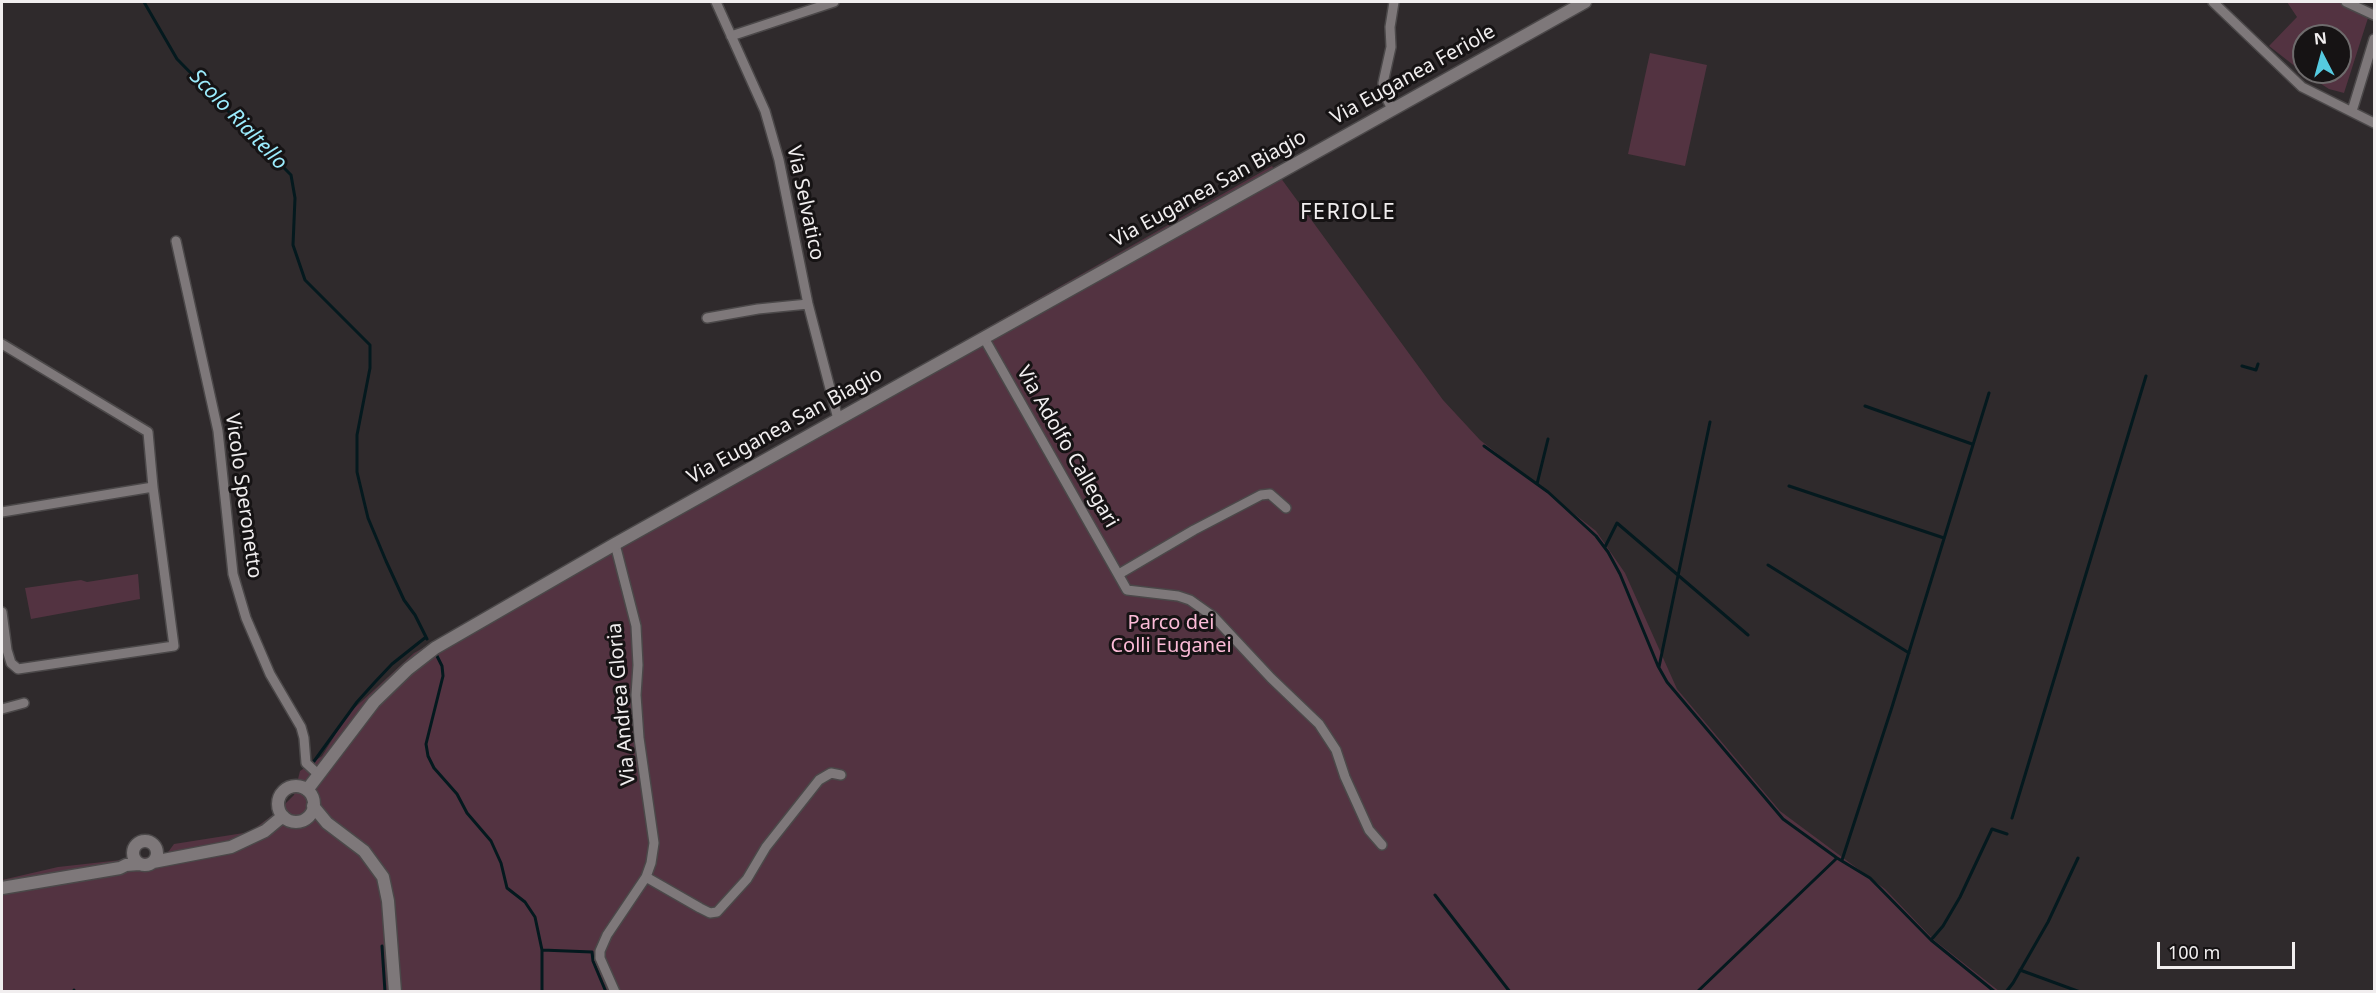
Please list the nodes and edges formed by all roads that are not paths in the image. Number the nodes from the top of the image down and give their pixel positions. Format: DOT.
graph roads {
  1 [pos="716,2"];
  2 [pos="834,2"];
  3 [pos="1394,2"];
  4 [pos="1585,2"];
  5 [pos="2212,2"];
  6 [pos="2346,2"];
  7 [pos="2374,15"];
  8 [pos="731,36"];
  9 [pos="2374,39"];
  10 [pos="1392,109"];
  11 [pos="2352,111"];
  12 [pos="2374,123"];
  13 [pos="1323,148"];
  14 [pos="176,241"];
  15 [pos="808,304"];
  16 [pos="707,318"];
  17 [pos="984,338"];
  18 [pos="2,344"];
  19 [pos="838,419"];
  20 [pos="153,487"];
  21 [pos="1286,508"];
  22 [pos="2,512"];
  23 [pos="615,544"];
  24 [pos="1119,574"];
  25 [pos="2,617"];
  26 [pos="24,703"];
  27 [pos="2,709"];
  28 [pos="319,775"];
  29 [pos="841,776"];
  30 [pos="307,790"];
  31 [pos="313,806"];
  32 [pos="283,816"];
  33 [pos="306,819"];
  34 [pos="327,823"];
  35 [pos="1382,845"];
  36 [pos="154,857"];
  37 [pos="133,861"];
  38 [pos="646,877"];
  39 [pos="2,888"];
  40 [pos="395,992"];
  41 [pos="615,992"];
  1 -- 8 [label="street, Via Selvatico"];
  2 -- 8 [label="street"];
  3 -- 10 [label="street"];
  4 -- 10 [label="main road, Via Euganea Feriole"];
  5 -- 11 [label="street"];
  6 -- 7 [label="street"];
  8 -- 15 [label="street, Via Selvatico"];
  9 -- 11 [label="street"];
  10 -- 13 [label="main road, Via Euganea Feriole"];
  11 -- 12 [label="street"];
  13 -- 17 [label="main road, Via Euganea San Biagio"];
  14 -- 28 [label="street, Vicolo Speronetto"];
  15 -- 16 [label="street"];
  15 -- 19 [label="street, Via Selvatico"];
  17 -- 19 [label="main road, Via Euganea San Biagio"];
  17 -- 24 [label="street, Via Adolfo Callegari"];
  18 -- 20 [label="street"];
  19 -- 23 [label="main road, Via Euganea San Biagio"];
  20 -- 22 [label="street"];
  20 -- 25 [label="street"];
  21 -- 24 [label="street"];
  23 -- 28 [label="main road, Via Euganea San Biagio"];
  23 -- 38 [label="street, Via Andrea Gloria"];
  24 -- 35 [label="street, Via Adolfo Callegari"];
  26 -- 27 [label="street"];
  28 -- 30 [label="main road, Via Euganea San Biagio"];
  29 -- 38 [label="street"];
  30 -- 31 [label="main road"];
  30 -- 32 [label="main road"];
  31 -- 33 [label="main road"];
  31 -- 34 [label="main road"];
  32 -- 33 [label="main road"];
  32 -- 36 [label="main road"];
  33 -- 34 [label="main road"];
  34 -- 40 [label="main road"];
  36 -- 37 [label="main road"];
  36 -- 37 [label="main road"];
  37 -- 39 [label="main road"];
  38 -- 41 [label="street"];
}
